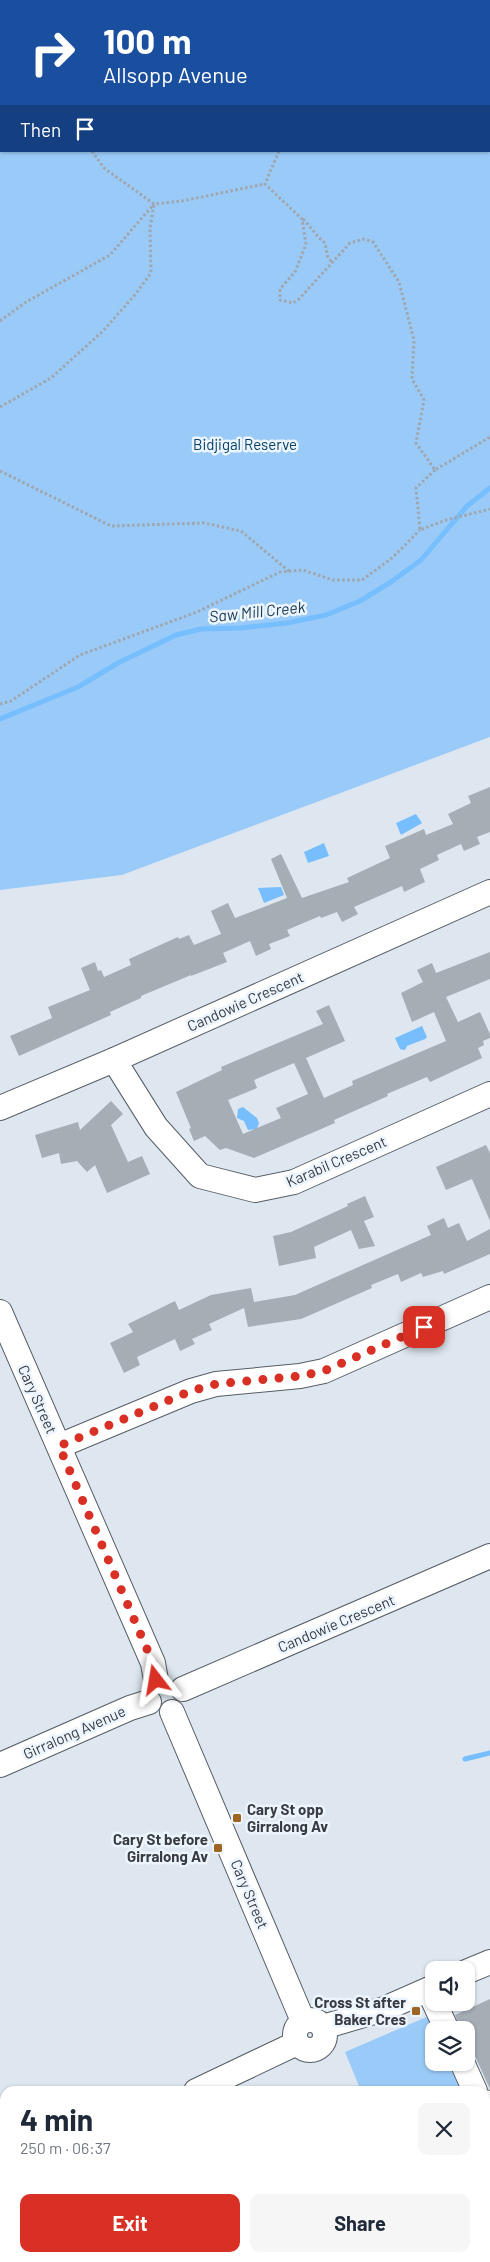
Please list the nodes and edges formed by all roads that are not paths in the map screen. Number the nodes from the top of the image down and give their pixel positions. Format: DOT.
graph roads {
  1 [pos="490,892"];
  2 [pos="114,1060"];
  3 [pos="490,1094"];
  4 [pos="0,1108"];
  5 [pos="490,1297"];
  6 [pos="0,1312"];
  7 [pos="59,1446"];
  8 [pos="490,1556"];
  9 [pos="183,1689"];
  10 [pos="152,1691"];
  11 [pos="172,1712"];
  12 [pos="0,1765"];
  13 [pos="490,1962"];
  14 [pos="475,1968"];
  15 [pos="425,1997"];
  16 [pos="308,2030"];
  17 [pos="466,2071"];
  18 [pos="233,2084"];
  19 [pos="473,2086"];
  1 -- 2 [label="street, Candowie Crescent"];
  2 -- 3 [label="street, Karabil Crescent"];
  2 -- 4 [label="street, Candowie Crescent"];
  5 -- 7 [label="street"];
  6 -- 7 [label="street, Cary Street"];
  7 -- 10 [label="street, Cary Street"];
  8 -- 9 [label="street, Candowie Crescent"];
  9 -- 10 [label="street"];
  9 -- 11 [label="street"];
  10 -- 11 [label="street"];
  10 -- 12 [label="street, Girralong Avenue"];
  11 -- 16 [label="street, Cary Street"];
  13 -- 14 [label="street"];
  15 -- 16 [label="street"];
  16 -- 18 [label="street"];
  17 -- 19 [label="street"];
}
